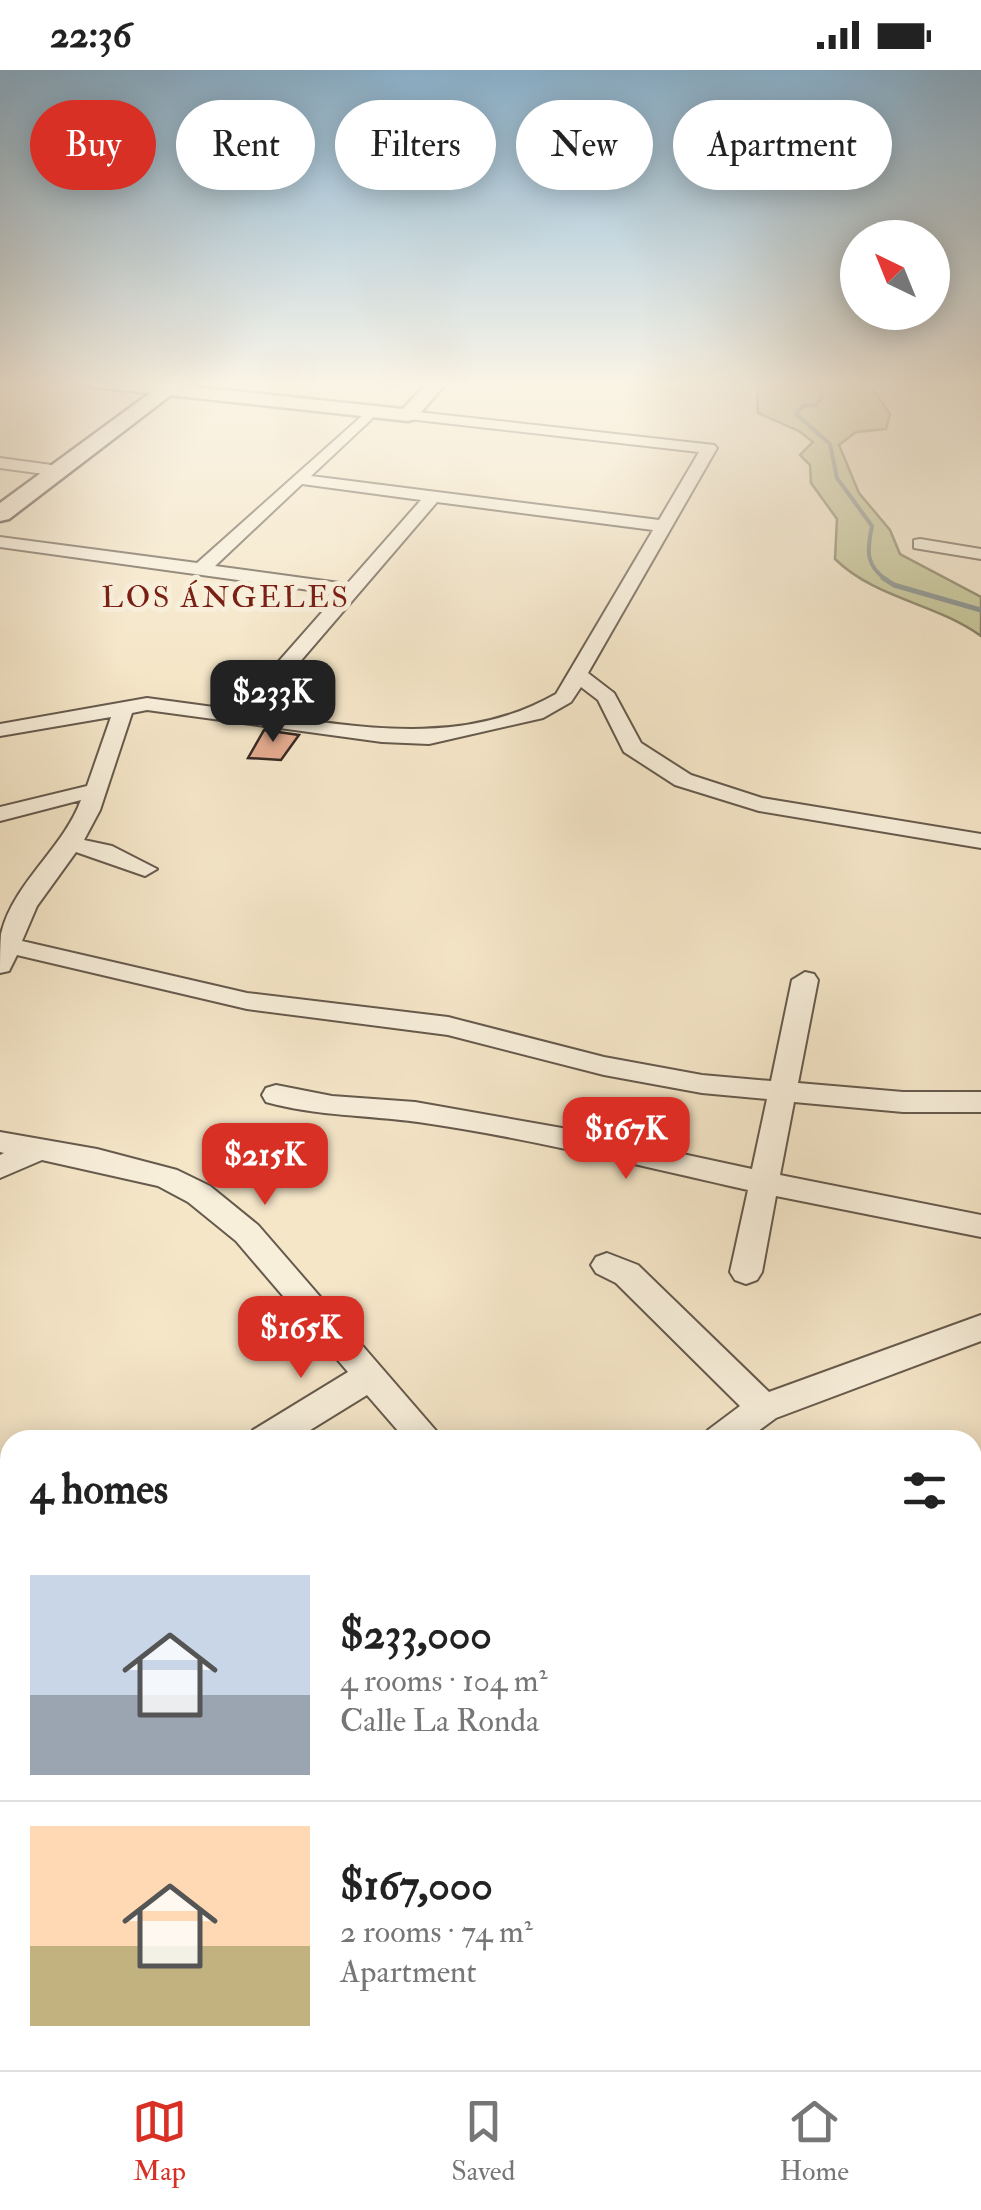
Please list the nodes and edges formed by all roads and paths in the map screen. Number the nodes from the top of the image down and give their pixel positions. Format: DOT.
graph roads {
  1 [pos="52,475"];
  2 [pos="302,475"];
  3 [pos="693,475"];
  4 [pos="298,479"];
  5 [pos="432,497"];
  6 [pos="0,514"];
  7 [pos="662,526"];
  8 [pos="0,542"];
  9 [pos="920,544"];
  10 [pos="981,554"];
  11 [pos="202,569"];
  12 [pos="352,590"];
  13 [pos="574,685"];
  14 [pos="122,707"];
  15 [pos="242,716"];
  16 [pos="0,730"];
  17 [pos="96,790"];
  18 [pos="0,814"];
  19 [pos="981,841"];
  20 [pos="70,844"];
  21 [pos="144,869"];
  22 [pos="5,956"];
  23 [pos="805,980"];
  24 [pos="782,1092"];
  25 [pos="276,1096"];
  26 [pos="981,1102"];
  27 [pos="0,1142"];
  28 [pos="36,1150"];
  29 [pos="0,1167"];
  30 [pos="764,1182"];
  31 [pos="981,1226"];
  32 [pos="607,1265"];
  33 [pos="746,1272"];
  34 [pos="981,1328"];
  35 [pos="370,1376"];
  36 [pos="764,1408"];
  37 [pos="281,1430"];
  38 [pos="419,1430"];
  39 [pos="734,1430"];
  1 -- 6 [label="main road"];
  2 -- 4 [label="street"];
  3 -- 7 [label="street"];
  4 -- 5 [label="street"];
  4 -- 11 [label="street"];
  5 -- 7 [label="street"];
  5 -- 12 [label="street"];
  7 -- 13 [label="street"];
  8 -- 11 [label="street"];
  9 -- 10 [label="street"];
  11 -- 12 [label="street"];
  12 -- 15 [label="street"];
  13 -- 15 [label="street"];
  13 -- 19 [label="street"];
  14 -- 15 [label="street"];
  14 -- 16 [label="street"];
  14 -- 17 [label="street"];
  17 -- 18 [label="street"];
  17 -- 20 [label="street"];
  20 -- 21 [label="street"];
  20 -- 22 [label="street"];
  22 -- 24 [label="street"];
  23 -- 24 [label="street"];
  24 -- 26 [label="street"];
  24 -- 30 [label="street"];
  25 -- 30 [label="street"];
  27 -- 28 [label="street"];
  28 -- 29 [label="street"];
  28 -- 35 [label="street"];
  30 -- 31 [label="street"];
  30 -- 33 [label="street"];
  32 -- 36 [label="street"];
  34 -- 36 [label="street"];
  35 -- 37 [label="street"];
  35 -- 38 [label="street"];
  36 -- 39 [label="street"];
}
